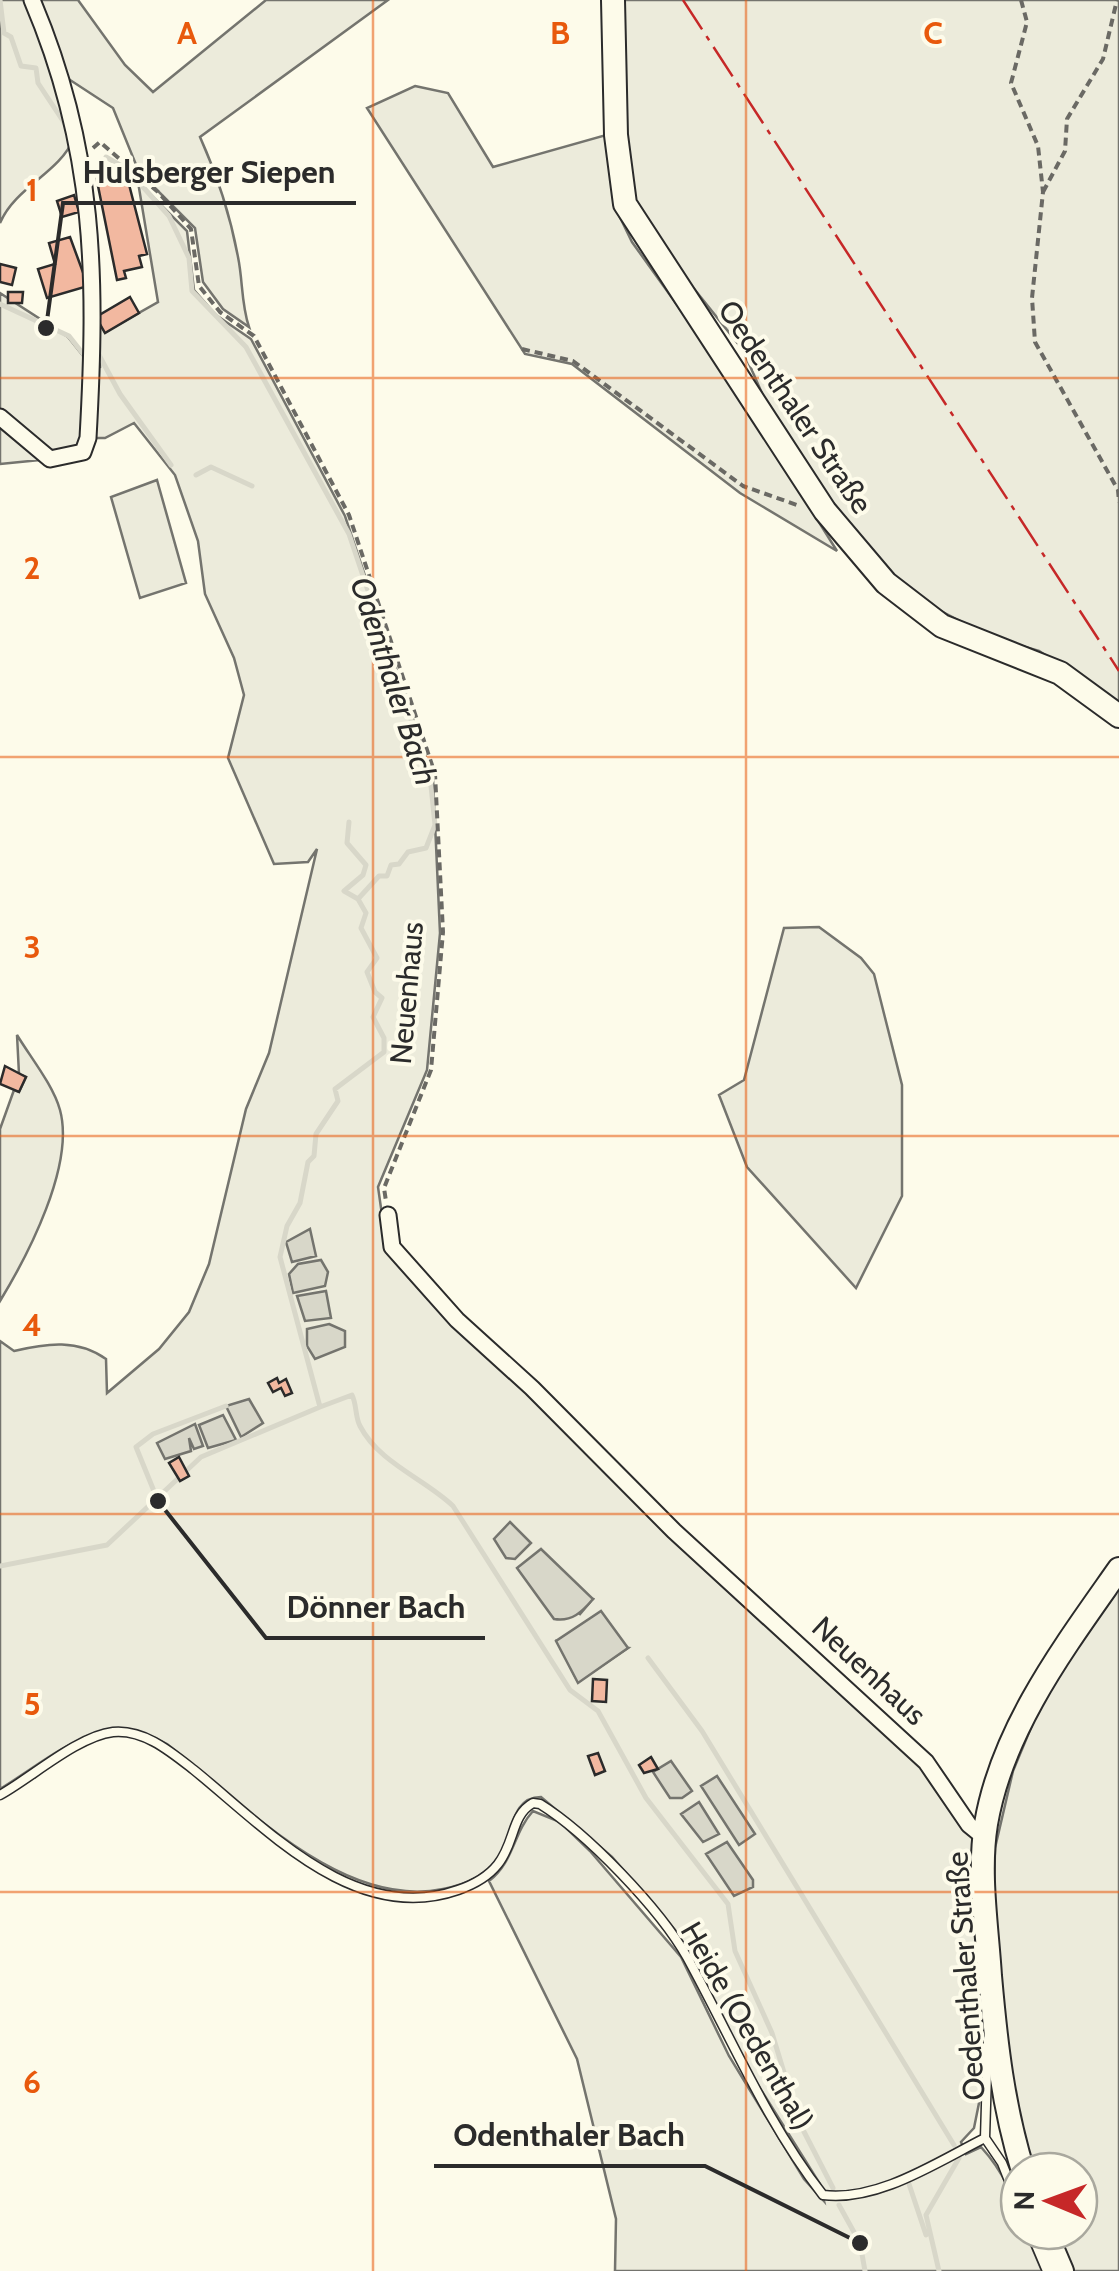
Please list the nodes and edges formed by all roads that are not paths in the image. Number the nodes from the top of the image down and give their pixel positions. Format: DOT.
graph roads {
  1 [pos="32,0"];
  2 [pos="612,0"];
  3 [pos="0,417"];
  4 [pos="1119,716"];
  5 [pos="388,1215"];
  6 [pos="1119,1569"];
  7 [pos="0,1796"];
  8 [pos="985,1838"];
  9 [pos="994,2030"];
  10 [pos="985,2138"];
  11 [pos="1019,2151"];
  12 [pos="999,2159"];
  1 -- 3 [label="street"];
  2 -- 4 [label="main road, Oedenthaler Straße"];
  5 -- 8 [label="street, Neuenhaus"];
  6 -- 8 [label="main road, Oedenthaler Straße"];
  7 -- 10 [label="lane, Heide (Oedenthal)"];
  8 -- 9 [label="main road, Oedenthaler Straße"];
  9 -- 10 [label="lane"];
  9 -- 11 [label="main road, Oedenthaler Straße"];
  10 -- 12 [label="lane"];
}
